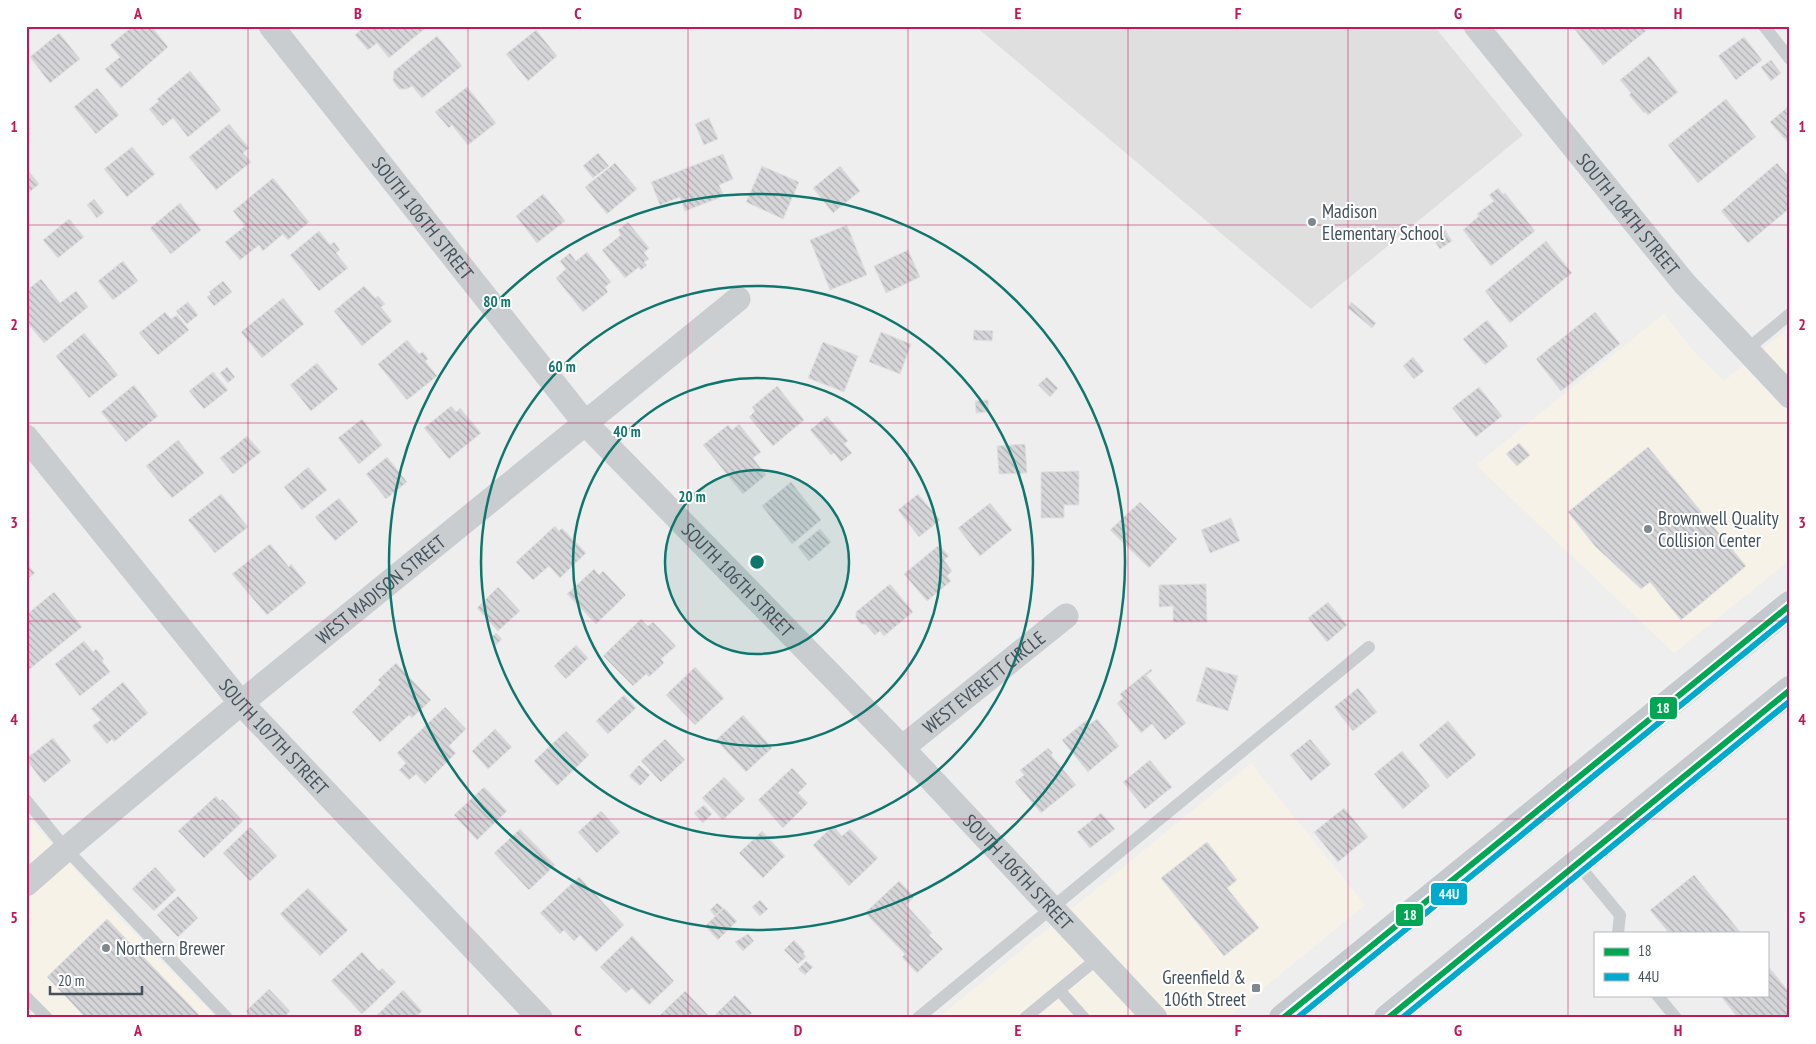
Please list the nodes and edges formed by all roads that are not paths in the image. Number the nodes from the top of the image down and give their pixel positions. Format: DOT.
graph roads {
  1 [pos="271,26"];
  2 [pos="1476,26"];
  3 [pos="1764,26"];
  4 [pos="1790,59"];
  5 [pos="738,299"];
  6 [pos="1790,314"];
  7 [pos="1746,350"];
  8 [pos="1790,396"];
  9 [pos="585,423"];
  10 [pos="26,438"];
  11 [pos="1790,605"];
  12 [pos="1066,616"];
  13 [pos="1369,647"];
  14 [pos="1790,690"];
  15 [pos="241,704"];
  16 [pos="902,748"];
  17 [pos="26,800"];
  18 [pos="66,849"];
  19 [pos="1577,864"];
  20 [pos="26,884"];
  21 [pos="1051,908"];
  22 [pos="1618,932"];
  23 [pos="1098,958"];
  24 [pos="1060,990"];
  25 [pos="1657,996"];
  26 [pos="26,997"];
  27 [pos="1397,1015"];
  28 [pos="47,1018"];
  29 [pos="227,1018"];
  30 [pos="540,1018"];
  31 [pos="918,1018"];
  32 [pos="1025,1018"];
  33 [pos="1084,1018"];
  34 [pos="1155,1018"];
  35 [pos="1283,1018"];
  36 [pos="1676,1018"];
  1 -- 9 [label="street, SOUTH 106TH STREET"];
  2 -- 7 [label="street, SOUTH 104TH STREET"];
  3 -- 4 [label="lane"];
  5 -- 9 [label="street, WEST MADISON STREET"];
  6 -- 7 [label="lane"];
  7 -- 8 [label="street, SOUTH 104TH STREET"];
  9 -- 15 [label="street, WEST MADISON STREET"];
  9 -- 16 [label="street, SOUTH 106TH STREET"];
  10 -- 15 [label="street, SOUTH 107TH STREET"];
  11 -- 35 [label="main road"];
  12 -- 16 [label="street, WEST EVERETT CIRCLE"];
  13 -- 21 [label="lane"];
  14 -- 19 [label="main road"];
  15 -- 18 [label="street, WEST MADISON STREET"];
  15 -- 30 [label="street, SOUTH 107TH STREET"];
  16 -- 21 [label="street, SOUTH 106TH STREET"];
  17 -- 18 [label="lane"];
  18 -- 20 [label="street, WEST MADISON STREET"];
  18 -- 29 [label="lane"];
  19 -- 22 [label="lane"];
  19 -- 27 [label="main road"];
  21 -- 23 [label="street, SOUTH 106TH STREET"];
  21 -- 31 [label="lane"];
  23 -- 24 [label="lane"];
  23 -- 34 [label="street, SOUTH 106TH STREET"];
  24 -- 32 [label="lane"];
  24 -- 33 [label="lane"];
  25 -- 36 [label="lane"];
  26 -- 28 [label="lane"];
}
